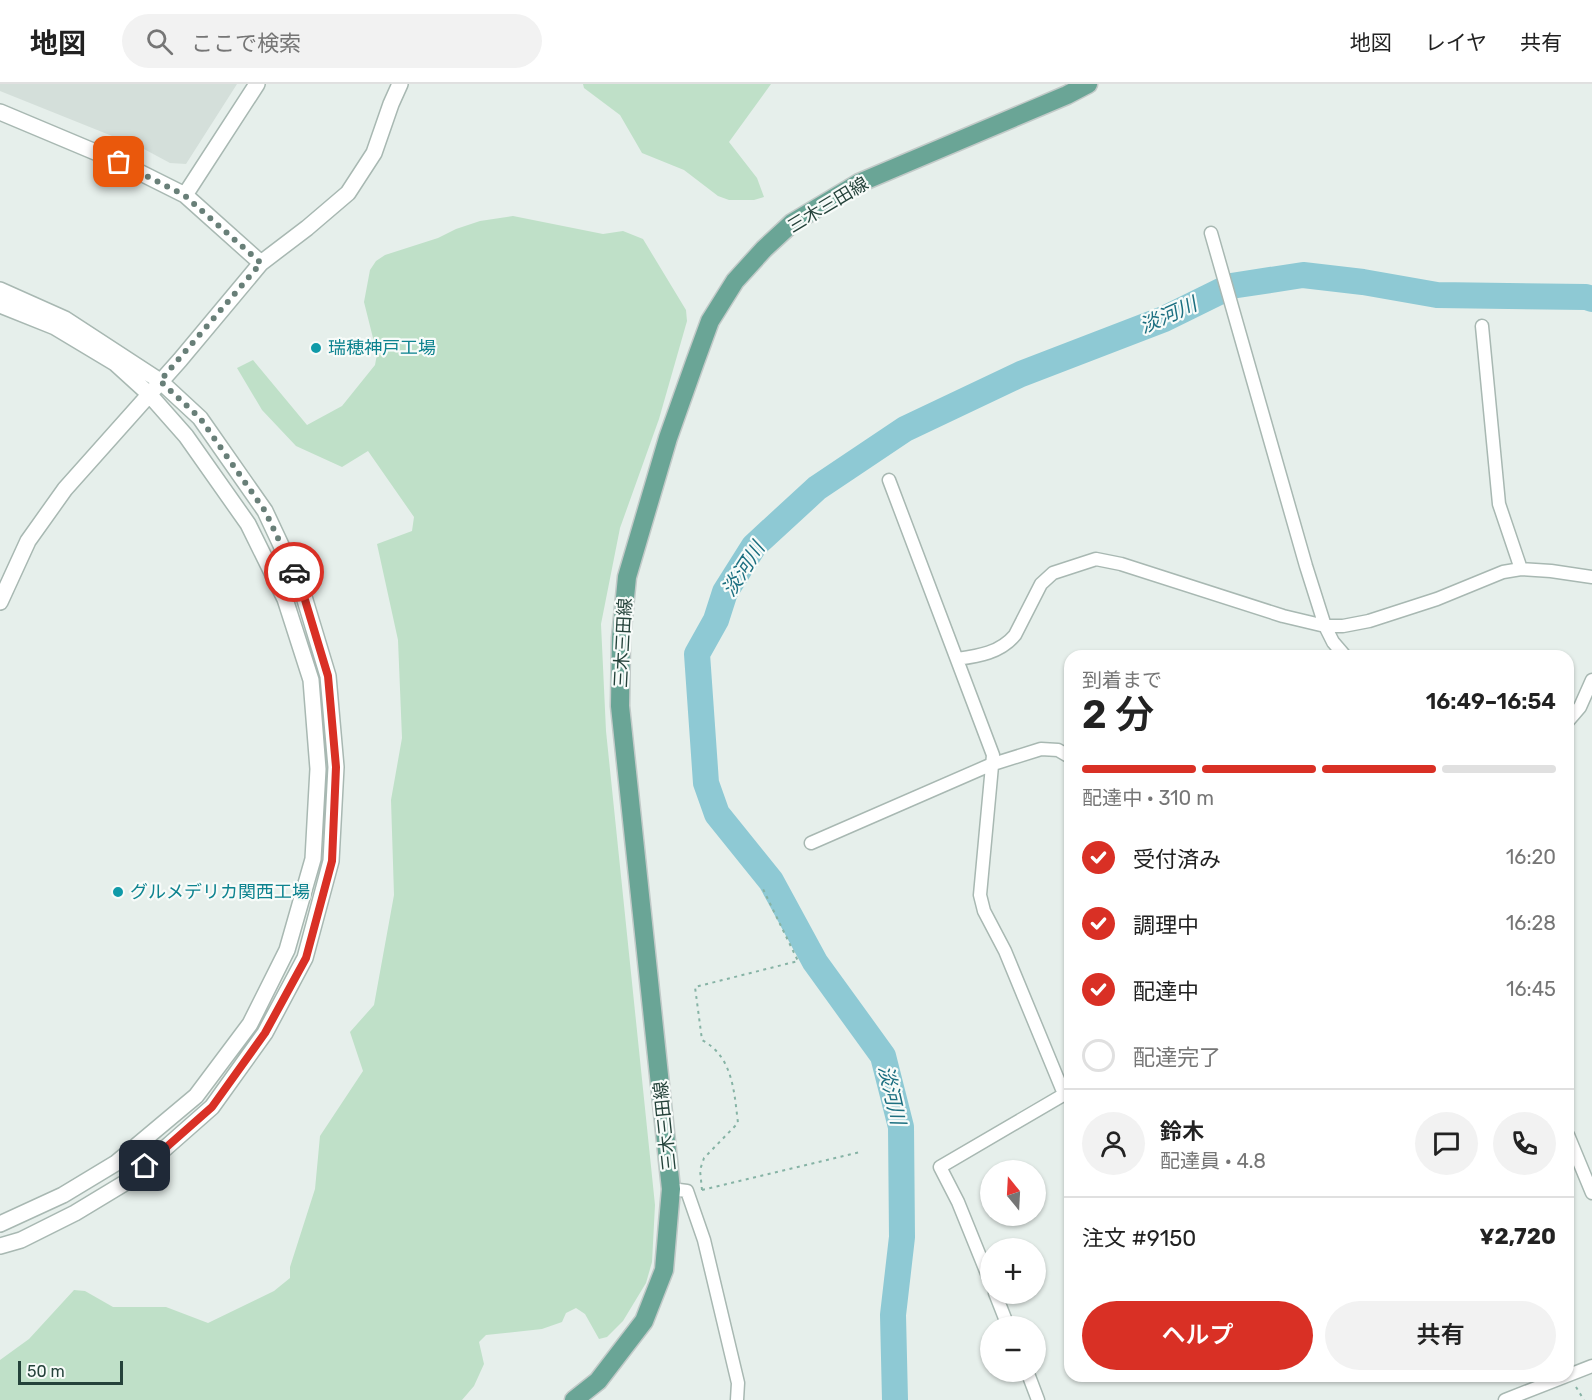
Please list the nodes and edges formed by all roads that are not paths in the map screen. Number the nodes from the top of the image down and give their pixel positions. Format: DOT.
graph roads {
  1 [pos="257,84"];
  2 [pos="400,84"];
  3 [pos="1088,84"];
  4 [pos="0,112"];
  5 [pos="184,195"];
  6 [pos="1210,233"];
  7 [pos="261,263"];
  8 [pos="0,290"];
  9 [pos="0,305"];
  10 [pos="1482,326"];
  11 [pos="160,381"];
  12 [pos="148,393"];
  13 [pos="889,480"];
  14 [pos="1521,569"];
  15 [pos="1592,577"];
  16 [pos="0,602"];
  17 [pos="1325,626"];
  18 [pos="1340,650"];
  19 [pos="957,659"];
  20 [pos="1592,680"];
  21 [pos="1574,714"];
  22 [pos="1064,754"];
  23 [pos="990,765"];
  24 [pos="811,843"];
  25 [pos="1064,1086"];
  26 [pos="1064,1095"];
  27 [pos="1574,1150"];
  28 [pos="671,1189"];
  29 [pos="1592,1193"];
  30 [pos="0,1224"];
  31 [pos="0,1246"];
  32 [pos="980,1256"];
  33 [pos="1592,1366"];
  34 [pos="1574,1373"];
  35 [pos="1031,1382"];
  36 [pos="1552,1382"];
  37 [pos="574,1400"];
  38 [pos="737,1400"];
  39 [pos="1038,1400"];
  40 [pos="1505,1400"];
  1 -- 5 [label="street"];
  2 -- 7 [label="street"];
  3 -- 28 [label="main road, 三木三田線"];
  4 -- 5 [label="street"];
  5 -- 7 [label="street"];
  6 -- 17 [label="street"];
  7 -- 11 [label="street"];
  8 -- 11 [label="street"];
  9 -- 12 [label="street"];
  10 -- 14 [label="street"];
  11 -- 12 [label="street"];
  11 -- 31 [label="street"];
  12 -- 16 [label="street"];
  12 -- 30 [label="street"];
  13 -- 19 [label="street"];
  14 -- 15 [label="street"];
  14 -- 17 [label="street"];
  17 -- 18 [label="street"];
  17 -- 19 [label="street"];
  19 -- 23 [label="street"];
  20 -- 21 [label="street"];
  22 -- 23 [label="street"];
  23 -- 24 [label="street"];
  23 -- 25 [label="street"];
  26 -- 32 [label="street"];
  27 -- 29 [label="street"];
  28 -- 37 [label="main road, 三木三田線"];
  28 -- 38 [label="street"];
  33 -- 34 [label="street"];
  35 -- 39 [label="street"];
  36 -- 40 [label="street"];
}
